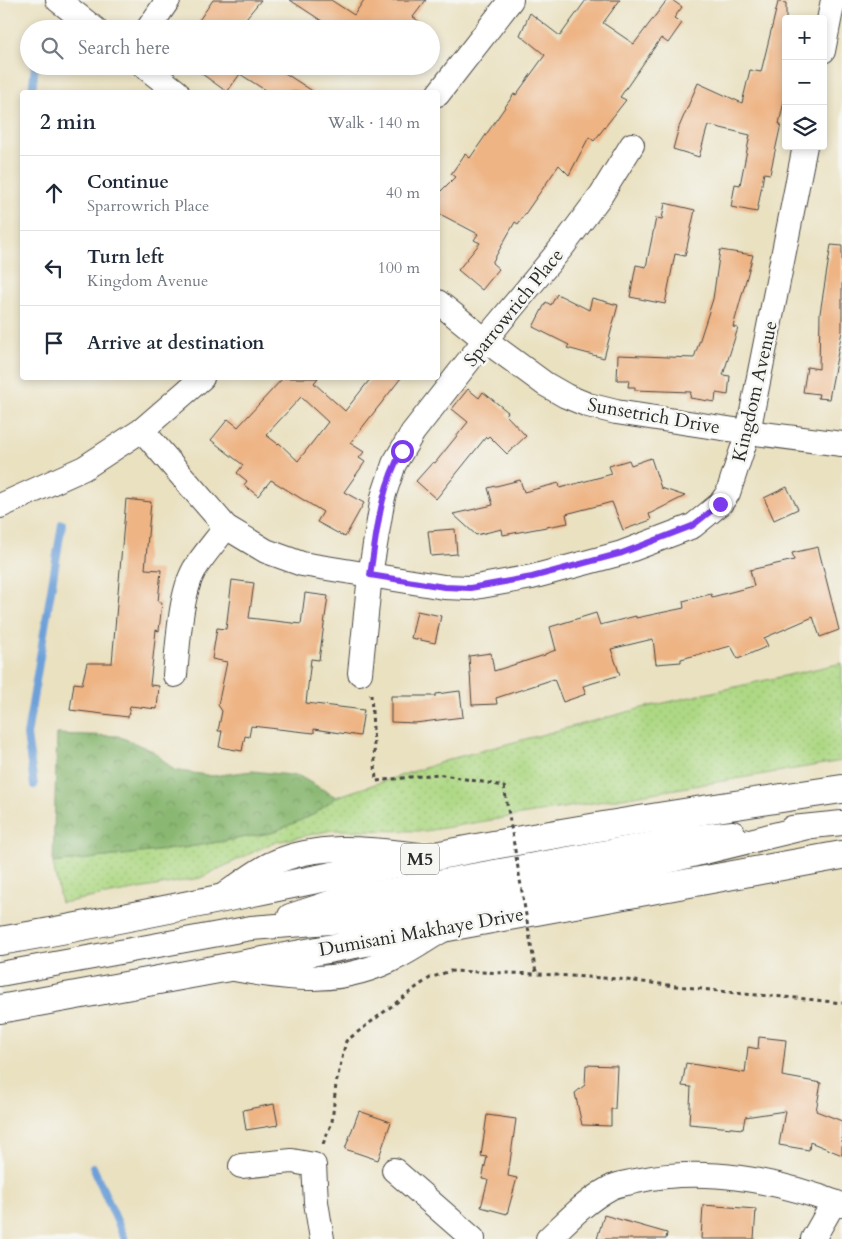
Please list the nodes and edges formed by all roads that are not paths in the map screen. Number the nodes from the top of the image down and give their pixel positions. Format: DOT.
graph roads {
  1 [pos="58,0"];
  2 [pos="168,0"];
  3 [pos="511,0"];
  4 [pos="833,0"];
  5 [pos="84,20"];
  6 [pos="154,20"];
  7 [pos="827,31"];
  8 [pos="155,75"];
  9 [pos="174,90"];
  10 [pos="440,91"];
  11 [pos="632,146"];
  12 [pos="804,150"];
  13 [pos="440,304"];
  14 [pos="485,340"];
  15 [pos="200,380"];
  16 [pos="142,430"];
  17 [pos="748,432"];
  18 [pos="842,444"];
  19 [pos="0,506"];
  20 [pos="226,527"];
  21 [pos="370,575"];
  22 [pos="360,674"];
  23 [pos="174,675"];
  24 [pos="842,789"];
  25 [pos="842,823"];
  26 [pos="842,855"];
  27 [pos="0,942"];
  28 [pos="0,974"];
  29 [pos="0,1009"];
  30 [pos="242,1166"];
  31 [pos="394,1170"];
  32 [pos="838,1203"];
  33 [pos="322,1239"];
  34 [pos="474,1239"];
  35 [pos="548,1239"];
  36 [pos="813,1239"];
  1 -- 5 [label="street"];
  2 -- 6 [label="street"];
  3 -- 10 [label="street"];
  4 -- 7 [label="street"];
  8 -- 9 [label="street"];
  11 -- 14 [label="street, Sparrowrich Place"];
  12 -- 17 [label="street, Kingdom Avenue"];
  13 -- 14 [label="street, Sunsetrich Drive"];
  14 -- 17 [label="street, Sunsetrich Drive"];
  14 -- 21 [label="street, Sparrowrich Place"];
  15 -- 16 [label="street"];
  16 -- 19 [label="street"];
  16 -- 20 [label="street, Kingdom Avenue"];
  17 -- 18 [label="street, Sunsetrich Drive"];
  17 -- 21 [label="street, Kingdom Avenue"];
  20 -- 21 [label="street, Kingdom Avenue"];
  20 -- 23 [label="street"];
  21 -- 22 [label="street, Sparrowrich Place"];
  24 -- 27 [label="main road, M5"];
  25 -- 28 [label="street"];
  26 -- 29 [label="main road, Dumisani Makhaye Drive"];
  30 -- 33 [label="street"];
  31 -- 34 [label="street"];
  32 -- 35 [label="street"];
  32 -- 36 [label="street"];
}
